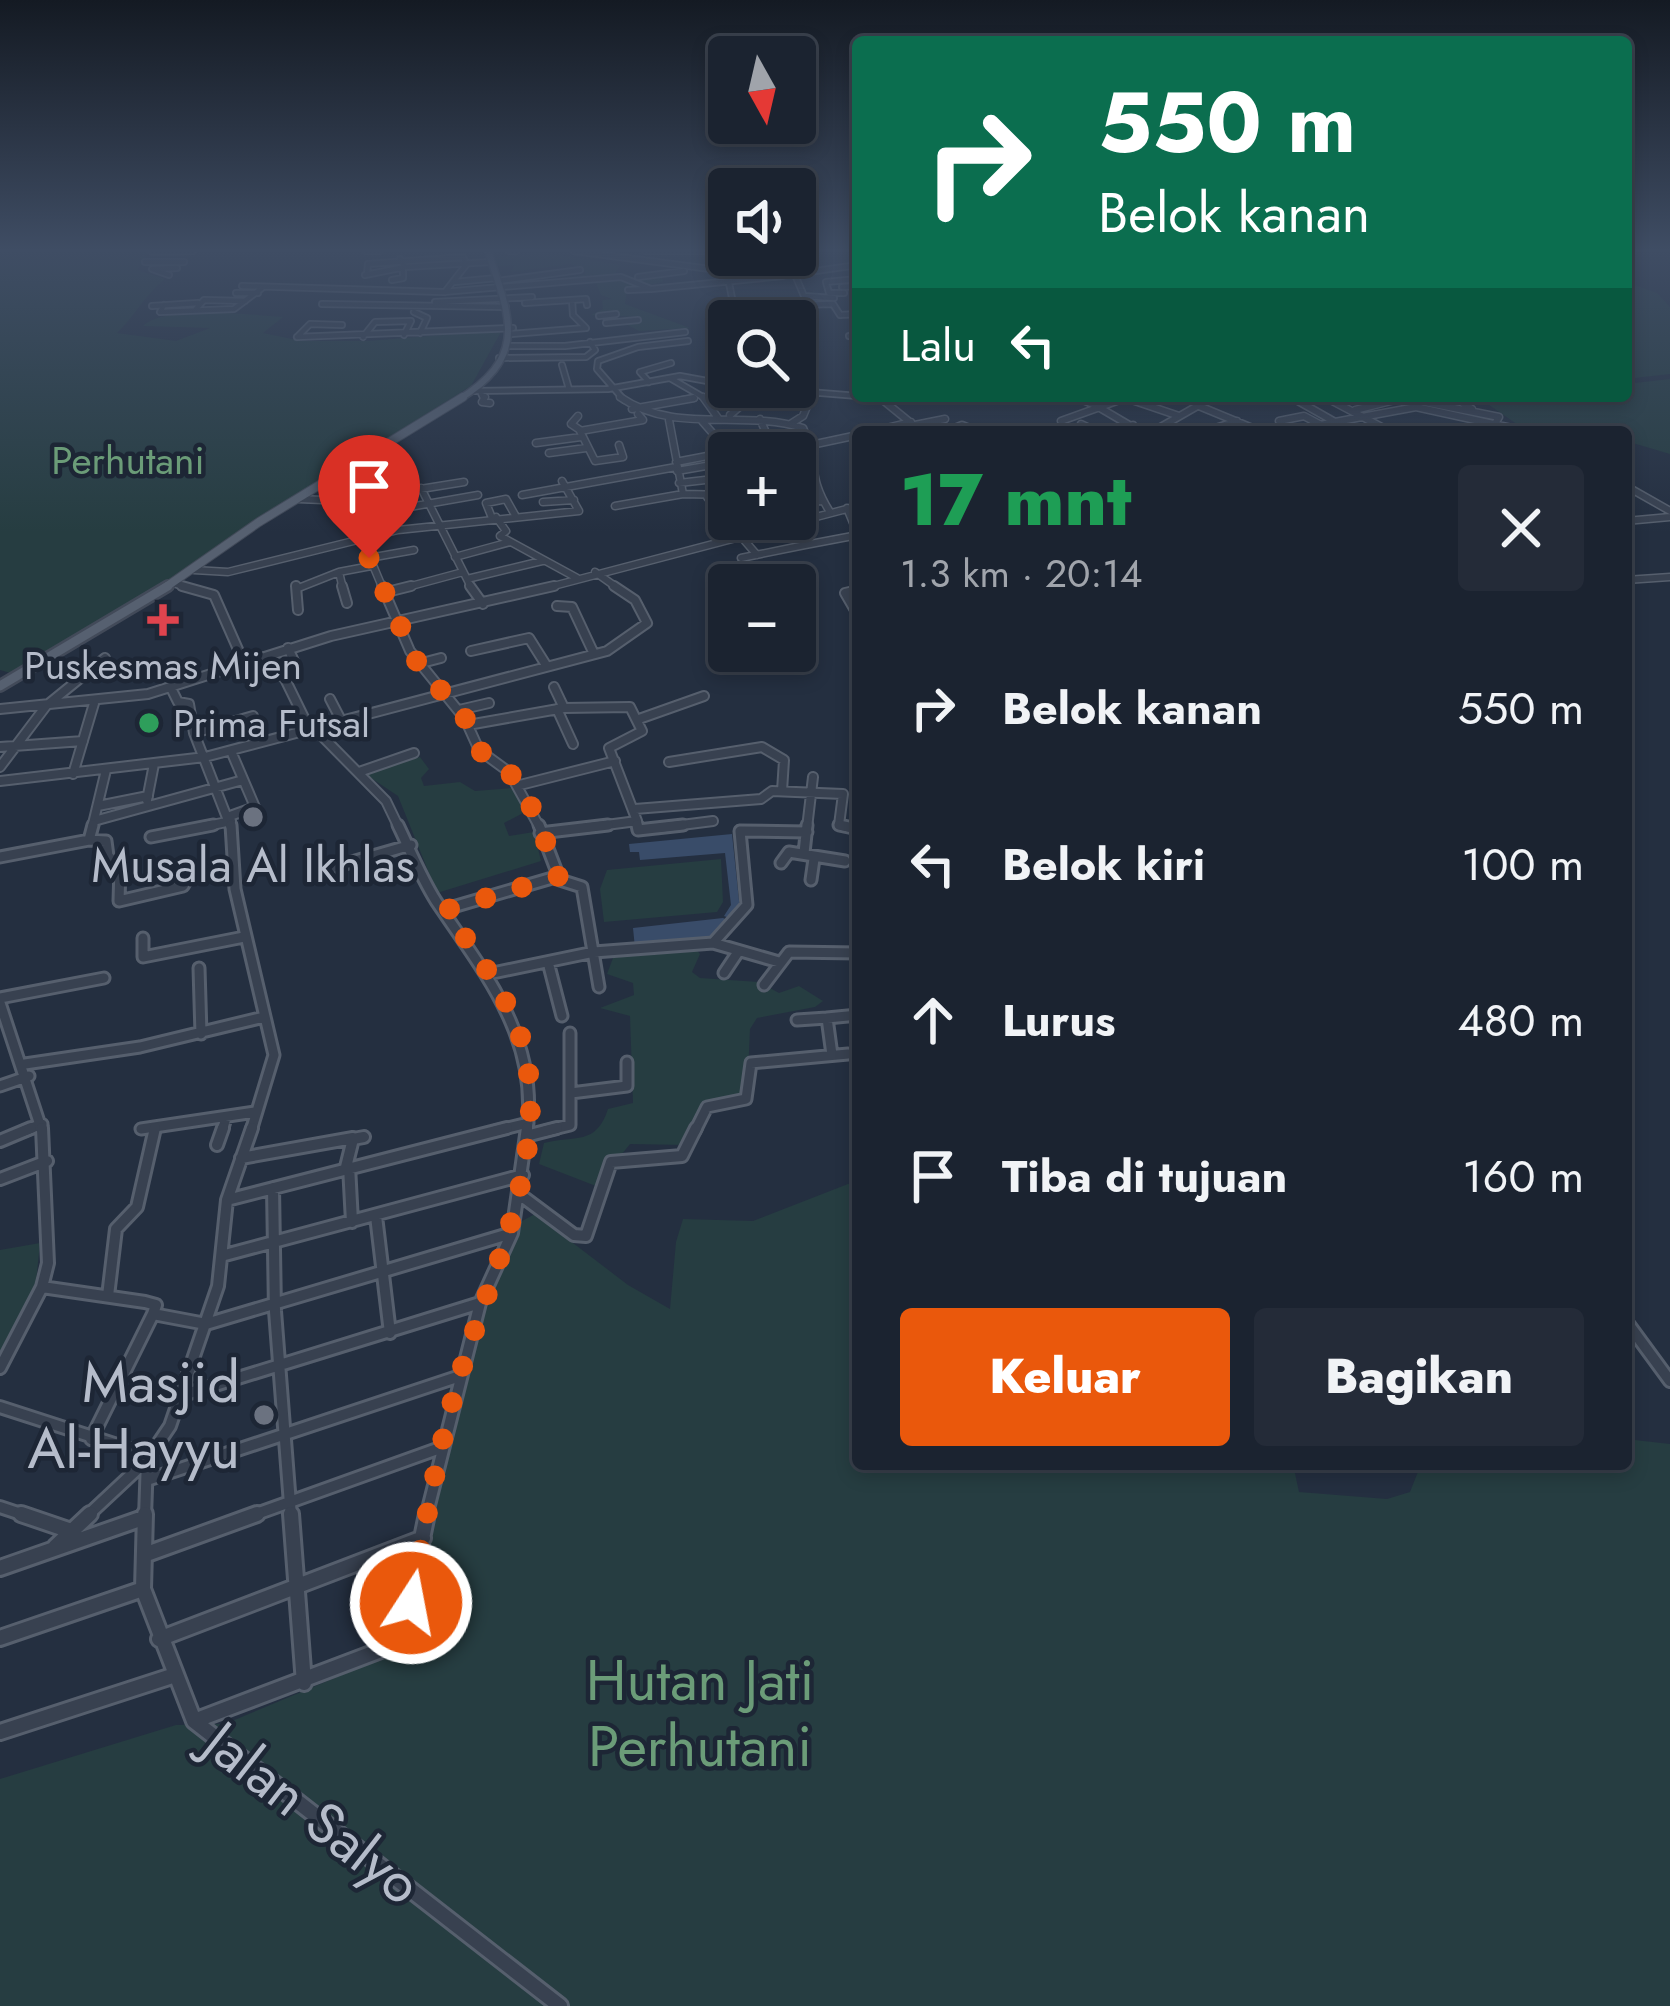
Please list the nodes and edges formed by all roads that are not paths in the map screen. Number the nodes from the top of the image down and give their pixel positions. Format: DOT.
graph roads {
  1 [pos="506,345"];
  2 [pos="561,345"];
  3 [pos="592,345"];
  4 [pos="608,345"];
  5 [pos="663,345"];
  6 [pos="624,352"];
  7 [pos="503,353"];
  8 [pos="543,353"];
  9 [pos="671,363"];
  10 [pos="562,365"];
  11 [pos="670,378"];
  12 [pos="529,381"];
  13 [pos="649,382"];
  14 [pos="708,383"];
  15 [pos="612,388"];
  16 [pos="566,389"];
  17 [pos="525,390"];
  18 [pos="477,391"];
  19 [pos="816,394"];
  20 [pos="852,396"];
  21 [pos="694,398"];
  22 [pos="862,402"];
  23 [pos="885,402"];
  24 [pos="1088,402"];
  25 [pos="1108,402"];
  26 [pos="1137,402"];
  27 [pos="1205,402"];
  28 [pos="1300,402"];
  29 [pos="1336,402"];
  30 [pos="1389,402"];
  31 [pos="1430,402"];
  32 [pos="1430,402"];
  33 [pos="1458,402"];
  34 [pos="490,403"];
  35 [pos="1438,404"];
  36 [pos="863,405"];
  37 [pos="1095,405"];
  38 [pos="1199,406"];
  39 [pos="558,407"];
  40 [pos="742,408"];
  41 [pos="806,408"];
  42 [pos="1355,410"];
  43 [pos="635,411"];
  44 [pos="690,413"];
  45 [pos="578,416"];
  46 [pos="728,416"];
  47 [pos="1179,416"];
  48 [pos="1369,416"];
  49 [pos="1478,416"];
  50 [pos="755,417"];
  51 [pos="718,418"];
  52 [pos="945,419"];
  53 [pos="669,420"];
  54 [pos="698,421"];
  55 [pos="1061,421"];
  56 [pos="1237,421"];
  57 [pos="1279,421"];
  58 [pos="1335,422"];
  59 [pos="1496,422"];
  60 [pos="792,423"];
  61 [pos="913,423"];
  62 [pos="1081,424"];
  63 [pos="1133,425"];
  64 [pos="1321,425"];
  65 [pos="899,426"];
  66 [pos="916,426"];
  67 [pos="1085,426"];
  68 [pos="1129,426"];
  69 [pos="1162,426"];
  70 [pos="1222,426"];
  71 [pos="1246,426"];
  72 [pos="1316,426"];
  73 [pos="1341,426"];
  74 [pos="1383,426"];
  75 [pos="1474,426"];
  76 [pos="1510,426"];
  77 [pos="708,432"];
  78 [pos="763,432"];
  79 [pos="806,432"];
  80 [pos="581,434"];
  81 [pos="852,436"];
  82 [pos="536,443"];
  83 [pos="816,444"];
  84 [pos="619,445"];
  85 [pos="685,446"];
  86 [pos="586,448"];
  87 [pos="673,448"];
  88 [pos="549,453"];
  89 [pos="625,460"];
  90 [pos="708,460"];
  91 [pos="600,461"];
  92 [pos="676,467"];
  93 [pos="630,474"];
  94 [pos="609,478"];
  95 [pos="708,480"];
  96 [pos="464,482"];
  97 [pos="679,483"];
  98 [pos="564,484"];
  99 [pos="421,488"];
  100 [pos="1632,490"];
  101 [pos="816,492"];
  102 [pos="385,494"];
  103 [pos="522,494"];
  104 [pos="683,494"];
  105 [pos="478,495"];
  106 [pos="707,497"];
  107 [pos="298,499"];
  108 [pos="574,500"];
  109 [pos="816,500"];
  110 [pos="346,501"];
  111 [pos="822,501"];
  112 [pos="543,502"];
  113 [pos="427,504"];
  114 [pos="615,506"];
  115 [pos="852,507"];
  116 [pos="847,508"];
  117 [pos="391,511"];
  118 [pos="830,512"];
  119 [pos="1670,514"];
  120 [pos="515,515"];
  121 [pos="816,515"];
  122 [pos="353,517"];
  123 [pos="494,518"];
  124 [pos="1632,519"];
  125 [pos="852,520"];
  126 [pos="436,524"];
  127 [pos="398,530"];
  128 [pos="852,536"];
  129 [pos="361,537"];
  130 [pos="715,540"];
  131 [pos="724,540"];
  132 [pos="745,540"];
  133 [pos="801,540"];
  134 [pos="510,542"];
  135 [pos="805,545"];
  136 [pos="733,549"];
  137 [pos="414,550"];
  138 [pos="757,555"];
  139 [pos="455,557"];
  140 [pos="741,558"];
  141 [pos="542,561"];
  142 [pos="264,562"];
  143 [pos="370,562"];
  144 [pos="194,570"];
  145 [pos="339,572"];
  146 [pos="595,572"];
  147 [pos="1632,575"];
  148 [pos="465,576"];
  149 [pos="270,577"];
  150 [pos="1670,577"];
  151 [pos="577,578"];
  152 [pos="1632,579"];
  153 [pos="1637,579"];
  154 [pos="173,583"];
  155 [pos="383,593"];
  156 [pos="347,602"];
  157 [pos="483,604"];
  158 [pos="557,606"];
  159 [pos="298,610"];
  160 [pos="577,618"];
  161 [pos="560,621"];
  162 [pos="396,622"];
  163 [pos="288,648"];
  164 [pos="471,651"];
  165 [pos="594,654"];
  166 [pos="261,657"];
  167 [pos="106,658"];
  168 [pos="441,658"];
  169 [pos="38,663"];
  170 [pos="244,663"];
  171 [pos="418,664"];
  172 [pos="546,665"];
  173 [pos="275,669"];
  174 [pos="89,671"];
  175 [pos="0,686"];
  176 [pos="554,687"];
  177 [pos="171,688"];
  178 [pos="444,694"];
  179 [pos="704,696"];
  180 [pos="330,699"];
  181 [pos="95,700"];
  182 [pos="489,703"];
  183 [pos="46,706"];
  184 [pos="561,708"];
  185 [pos="0,709"];
  186 [pos="459,710"];
  187 [pos="253,716"];
  188 [pos="639,719"];
  189 [pos="341,722"];
  190 [pos="468,725"];
  191 [pos="312,729"];
  192 [pos="194,733"];
  193 [pos="83,741"];
  194 [pos="573,744"];
  195 [pos="15,746"];
  196 [pos="0,747"];
  197 [pos="231,751"];
  198 [pos="414,753"];
  199 [pos="205,758"];
  200 [pos="615,761"];
  201 [pos="669,762"];
  202 [pos="154,764"];
  203 [pos="32,766"];
  204 [pos="0,767"];
  205 [pos="106,770"];
  206 [pos="359,772"];
  207 [pos="73,774"];
  208 [pos="813,777"];
  209 [pos="25,779"];
  210 [pos="244,780"];
  211 [pos="0,781"];
  212 [pos="520,784"];
  213 [pos="218,788"];
  214 [pos="782,791"];
  215 [pos="811,792"];
  216 [pos="843,794"];
  217 [pos="852,795"];
  218 [pos="147,801"];
  219 [pos="98,806"];
  220 [pos="635,809"];
  221 [pos="231,819"];
  222 [pos="94,820"];
  223 [pos="712,820"];
  224 [pos="852,828"];
  225 [pos="638,830"];
  226 [pos="807,832"];
  227 [pos="540,833"];
  228 [pos="152,837"];
  229 [pos="89,840"];
  230 [pos="411,845"];
  231 [pos="804,853"];
  232 [pos="0,857"];
  233 [pos="814,860"];
  234 [pos="845,861"];
  235 [pos="781,863"];
  236 [pos="233,864"];
  237 [pos="317,872"];
  238 [pos="559,876"];
  239 [pos="811,880"];
  240 [pos="446,910"];
  241 [pos="244,937"];
  242 [pos="143,938"];
  243 [pos="712,943"];
  244 [pos="852,951"];
  245 [pos="594,952"];
  246 [pos="738,952"];
  247 [pos="548,962"];
  248 [pos="779,962"];
  249 [pos="200,968"];
  250 [pos="724,973"];
  251 [pos="488,974"];
  252 [pos="104,978"];
  253 [pos="764,985"];
  254 [pos="599,987"];
  255 [pos="0,1000"];
  256 [pos="562,1016"];
  257 [pos="852,1016"];
  258 [pos="264,1017"];
  259 [pos="827,1018"];
  260 [pos="796,1020"];
  261 [pos="570,1033"];
  262 [pos="201,1034"];
  263 [pos="848,1054"];
  264 [pos="832,1055"];
  265 [pos="627,1062"];
  266 [pos="27,1070"];
  267 [pos="0,1086"];
  268 [pos="571,1094"];
  269 [pos="255,1112"];
  270 [pos="226,1118"];
  271 [pos="42,1124"];
  272 [pos="155,1128"];
  273 [pos="141,1129"];
  274 [pos="526,1129"];
  275 [pos="0,1141"];
  276 [pos="217,1145"];
  277 [pos="242,1158"];
  278 [pos="47,1161"];
  279 [pos="348,1166"];
  280 [pos="523,1175"];
  281 [pos="0,1179"];
  282 [pos="273,1188"];
  283 [pos="519,1194"];
  284 [pos="227,1200"];
  285 [pos="376,1216"];
  286 [pos="352,1222"];
  287 [pos="512,1232"];
  288 [pos="271,1243"];
  289 [pos="225,1255"];
  290 [pos="381,1273"];
  291 [pos="42,1287"];
  292 [pos="108,1296"];
  293 [pos="480,1303"];
  294 [pos="274,1304"];
  295 [pos="153,1314"];
  296 [pos="206,1324"];
  297 [pos="1632,1329"];
  298 [pos="391,1334"];
  299 [pos="0,1368"];
  300 [pos="280,1369"];
  301 [pos="460,1376"];
  302 [pos="1670,1381"];
  303 [pos="183,1395"];
  304 [pos="0,1407"];
  305 [pos="284,1432"];
  306 [pos="91,1439"];
  307 [pos="440,1448"];
  308 [pos="147,1460"];
  309 [pos="150,1479"];
  310 [pos="288,1503"];
  311 [pos="0,1508"];
  312 [pos="143,1518"];
  313 [pos="68,1530"];
  314 [pos="423,1538"];
  315 [pos="55,1546"];
  316 [pos="144,1555"];
  317 [pos="0,1568"];
  318 [pos="296,1582"];
  319 [pos="143,1589"];
  320 [pos="0,1637"];
  321 [pos="159,1639"];
  322 [pos="172,1676"];
  323 [pos="304,1683"];
  324 [pos="194,1721"];
  325 [pos="0,1732"];
  326 [pos="560,2006"];
  1 -- 7 [label="main road"];
  2 -- 7 [label="street"];
  3 -- 7 [label="street"];
  4 -- 6 [label="street"];
  5 -- 6 [label="street"];
  6 -- 15 [label="street"];
  7 -- 8 [label="street"];
  7 -- 18 [label="main road"];
  9 -- 13 [label="street"];
  10 -- 16 [label="street"];
  11 -- 13 [label="street"];
  11 -- 14 [label="street"];
  11 -- 51 [label="street"];
  12 -- 17 [label="street"];
  13 -- 15 [label="street"];
  15 -- 16 [label="street"];
  15 -- 43 [label="street"];
  16 -- 17 [label="street"];
  16 -- 39 [label="street"];
  17 -- 18 [label="street"];
  18 -- 34 [label="street"];
  18 -- 107 [label="main road"];
  19 -- 20 [label="street"];
  21 -- 43 [label="street"];
  22 -- 36 [label="street"];
  23 -- 61 [label="street"];
  24 -- 37 [label="street"];
  25 -- 37 [label="street"];
  26 -- 47 [label="street"];
  27 -- 38 [label="street"];
  28 -- 58 [label="street"];
  29 -- 42 [label="street"];
  30 -- 42 [label="street"];
  31 -- 35 [label="street"];
  32 -- 35 [label="street"];
  33 -- 49 [label="street"];
  35 -- 49 [label="street"];
  37 -- 55 [label="street"];
  37 -- 63 [label="street"];
  38 -- 47 [label="street"];
  38 -- 56 [label="street"];
  40 -- 46 [label="street"];
  41 -- 60 [label="street"];
  42 -- 48 [label="street"];
  43 -- 53 [label="street"];
  43 -- 80 [label="street"];
  44 -- 54 [label="street"];
  45 -- 80 [label="street"];
  46 -- 50 [label="street"];
  46 -- 51 [label="street"];
  47 -- 69 [label="street"];
  48 -- 49 [label="street"];
  48 -- 58 [label="street"];
  48 -- 74 [label="street"];
  49 -- 59 [label="street"];
  49 -- 75 [label="street"];
  49 -- 76 [label="street"];
  50 -- 60 [label="street"];
  50 -- 78 [label="street"];
  51 -- 54 [label="street"];
  52 -- 61 [label="street"];
  53 -- 54 [label="street"];
  53 -- 87 [label="street"];
  54 -- 77 [label="street"];
  56 -- 70 [label="street"];
  56 -- 71 [label="street"];
  57 -- 64 [label="street"];
  58 -- 64 [label="street"];
  58 -- 73 [label="street"];
  60 -- 79 [label="street"];
  61 -- 65 [label="street"];
  61 -- 66 [label="street"];
  62 -- 67 [label="street"];
  63 -- 68 [label="street"];
  64 -- 72 [label="street"];
  80 -- 82 [label="street"];
  80 -- 86 [label="street"];
  81 -- 83 [label="street"];
  84 -- 89 [label="street"];
  85 -- 87 [label="street"];
  86 -- 88 [label="street"];
  86 -- 91 [label="street"];
  87 -- 92 [label="street"];
  89 -- 91 [label="street"];
  89 -- 93 [label="street"];
  90 -- 92 [label="street"];
  91 -- 94 [label="street"];
  92 -- 93 [label="street"];
  92 -- 97 [label="street"];
  93 -- 94 [label="street"];
  94 -- 98 [label="street"];
  95 -- 97 [label="street"];
  96 -- 99 [label="street"];
  97 -- 104 [label="street"];
  98 -- 103 [label="street"];
  98 -- 108 [label="street"];
  99 -- 102 [label="street"];
  99 -- 113 [label="street"];
  100 -- 119 [label="street"];
  101 -- 111 [label="street"];
  102 -- 110 [label="street"];
  102 -- 117 [label="street"];
  104 -- 106 [label="street"];
  104 -- 114 [label="street"];
  105 -- 113 [label="street"];
  107 -- 110 [label="street"];
  107 -- 144 [label="main road"];
  108 -- 112 [label="street"];
  108 -- 120 [label="street"];
  109 -- 111 [label="street"];
  110 -- 122 [label="street"];
  111 -- 118 [label="street"];
  113 -- 117 [label="street"];
  113 -- 126 [label="street"];
  115 -- 116 [label="street"];
  116 -- 118 [label="street"];
  116 -- 125 [label="street"];
  117 -- 122 [label="street"];
  117 -- 127 [label="street"];
  118 -- 121 [label="street"];
  119 -- 124 [label="street"];
  120 -- 123 [label="street"];
  120 -- 123 [label="street"];
  122 -- 129 [label="street"];
  123 -- 126 [label="street"];
  123 -- 134 [label="street"];
  126 -- 127 [label="street"];
  126 -- 139 [label="street"];
  127 -- 129 [label="street"];
  128 -- 135 [label="street"];
  129 -- 142 [label="street"];
  129 -- 143 [label="street"];
  130 -- 146 [label="street"];
  131 -- 136 [label="street"];
  132 -- 138 [label="street"];
  133 -- 135 [label="street"];
  134 -- 139 [label="street"];
  134 -- 141 [label="street"];
  135 -- 138 [label="street"];
  137 -- 143 [label="street"];
  138 -- 140 [label="street"];
  139 -- 148 [label="street"];
  141 -- 148 [label="street"];
  141 -- 151 [label="street"];
  142 -- 144 [label="street"];
  142 -- 149 [label="street"];
  143 -- 145 [label="street"];
  143 -- 155 [label="street"];
  144 -- 154 [label="main road"];
  145 -- 156 [label="street"];
  145 -- 159 [label="street"];
  146 -- 151 [label="street"];
  146 -- 165 [label="street"];
  147 -- 153 [label="street"];
  148 -- 155 [label="street"];
  148 -- 157 [label="street"];
  150 -- 153 [label="street"];
  151 -- 157 [label="street"];
  152 -- 153 [label="street"];
  154 -- 169 [label="main road"];
  154 -- 170 [label="street"];
  155 -- 162 [label="street"];
  157 -- 162 [label="street"];
  158 -- 160 [label="street"];
  160 -- 161 [label="street"];
  160 -- 165 [label="street"];
  162 -- 163 [label="street"];
  162 -- 171 [label="street"];
  163 -- 166 [label="street"];
  163 -- 173 [label="street"];
  164 -- 172 [label="street"];
  165 -- 172 [label="street"];
  166 -- 170 [label="street"];
  166 -- 173 [label="street"];
  167 -- 174 [label="street"];
  168 -- 171 [label="street"];
  169 -- 174 [label="street"];
  169 -- 175 [label="main road"];
  170 -- 177 [label="street"];
  171 -- 178 [label="street"];
  172 -- 178 [label="street"];
  173 -- 191 [label="street"];
  174 -- 183 [label="street"];
  176 -- 184 [label="street"];
  177 -- 181 [label="street"];
  177 -- 192 [label="street"];
  178 -- 186 [label="street"];
  178 -- 189 [label="street"];
  179 -- 188 [label="street"];
  180 -- 189 [label="street"];
  181 -- 183 [label="street"];
  181 -- 193 [label="street"];
  182 -- 186 [label="street"];
  183 -- 185 [label="street"];
  183 -- 195 [label="street"];
  184 -- 188 [label="street"];
  184 -- 190 [label="street"];
  184 -- 194 [label="street"];
  186 -- 190 [label="street"];
  187 -- 192 [label="street"];
  188 -- 200 [label="street"];
  189 -- 191 [label="street"];
  190 -- 212 [label="street"];
  191 -- 197 [label="street"];
  191 -- 206 [label="street"];
  192 -- 199 [label="street"];
  193 -- 195 [label="street"];
  193 -- 207 [label="street"];
  195 -- 196 [label="street"];
  195 -- 204 [label="street"];
  197 -- 199 [label="street"];
  197 -- 210 [label="street"];
  198 -- 206 [label="street"];
  199 -- 202 [label="street"];
  199 -- 213 [label="street"];
  200 -- 212 [label="street"];
  200 -- 220 [label="street"];
  201 -- 214 [label="street"];
  202 -- 205 [label="street"];
  202 -- 218 [label="street"];
  203 -- 209 [label="street"];
  205 -- 207 [label="street"];
  205 -- 219 [label="street"];
  206 -- 230 [label="street"];
  207 -- 209 [label="street"];
  208 -- 215 [label="street"];
  209 -- 211 [label="street"];
  210 -- 213 [label="street"];
  210 -- 221 [label="street"];
  212 -- 227 [label="street"];
  213 -- 218 [label="street"];
  213 -- 221 [label="street"];
  214 -- 215 [label="street"];
  214 -- 220 [label="street"];
  215 -- 216 [label="street"];
  215 -- 226 [label="street"];
  216 -- 217 [label="street"];
  216 -- 224 [label="street"];
  218 -- 219 [label="street"];
  218 -- 222 [label="street"];
  219 -- 222 [label="street"];
  220 -- 225 [label="street"];
  221 -- 228 [label="street"];
  221 -- 236 [label="street"];
  222 -- 229 [label="street"];
  223 -- 225 [label="street"];
  225 -- 227 [label="street"];
  226 -- 231 [label="street"];
  226 -- 243 [label="street"];
  227 -- 238 [label="street"];
  229 -- 232 [label="street"];
  229 -- 236 [label="street"];
  230 -- 237 [label="street"];
  230 -- 240 [label="street"];
  231 -- 233 [label="street"];
  231 -- 235 [label="street"];
  233 -- 234 [label="street"];
  233 -- 239 [label="street"];
  236 -- 241 [label="street"];
  238 -- 240 [label="street"];
  238 -- 245 [label="street"];
  240 -- 251 [label="street"];
  241 -- 242 [label="street"];
  241 -- 258 [label="street"];
  243 -- 245 [label="street"];
  243 -- 246 [label="street"];
  244 -- 248 [label="street"];
  245 -- 247 [label="street"];
  245 -- 254 [label="street"];
  246 -- 248 [label="street"];
  246 -- 250 [label="street"];
  247 -- 251 [label="street"];
  247 -- 256 [label="street"];
  248 -- 253 [label="street"];
  249 -- 262 [label="street"];
  251 -- 274 [label="street"];
  252 -- 255 [label="street"];
  255 -- 266 [label="street"];
  257 -- 259 [label="street"];
  258 -- 262 [label="street"];
  258 -- 269 [label="street"];
  259 -- 260 [label="street"];
  259 -- 264 [label="street"];
  261 -- 268 [label="street"];
  262 -- 266 [label="street"];
  263 -- 264 [label="street"];
  264 -- 283 [label="street"];
  265 -- 268 [label="street"];
  266 -- 267 [label="street"];
  266 -- 271 [label="street"];
  268 -- 274 [label="street"];
  269 -- 270 [label="street"];
  269 -- 277 [label="street"];
  270 -- 272 [label="street"];
  270 -- 276 [label="street"];
  271 -- 275 [label="street"];
  271 -- 278 [label="street"];
  272 -- 273 [label="street"];
  272 -- 292 [label="street"];
  274 -- 279 [label="street"];
  274 -- 280 [label="street"];
  277 -- 279 [label="street"];
  277 -- 284 [label="street"];
  278 -- 281 [label="street"];
  278 -- 291 [label="street"];
  279 -- 282 [label="street"];
  279 -- 286 [label="street"];
  280 -- 283 [label="street"];
  280 -- 285 [label="street"];
  282 -- 284 [label="street"];
  282 -- 288 [label="street"];
  283 -- 287 [label="street"];
  284 -- 289 [label="street"];
  285 -- 286 [label="street"];
  285 -- 290 [label="street"];
  286 -- 288 [label="street"];
  287 -- 290 [label="street"];
  287 -- 293 [label="street"];
  288 -- 289 [label="street"];
  288 -- 294 [label="street"];
  289 -- 296 [label="street"];
  290 -- 294 [label="street"];
  290 -- 298 [label="street"];
  291 -- 292 [label="street"];
  291 -- 299 [label="street"];
  292 -- 295 [label="street"];
  293 -- 298 [label="street"];
  293 -- 301 [label="street"];
  294 -- 296 [label="street"];
  294 -- 300 [label="street"];
  295 -- 296 [label="street"];
  295 -- 306 [label="street"];
  296 -- 303 [label="street"];
  297 -- 302 [label="street"];
  298 -- 300 [label="street"];
  300 -- 303 [label="street"];
  300 -- 305 [label="street"];
  301 -- 305 [label="street"];
  301 -- 307 [label="street"];
  303 -- 308 [label="street"];
  304 -- 306 [label="street"];
  305 -- 309 [label="street"];
  305 -- 310 [label="street"];
  306 -- 308 [label="street"];
  307 -- 310 [label="street"];
  307 -- 314 [label="street"];
  308 -- 309 [label="street, Jalan Salyo"];
  308 -- 313 [label="street"];
  309 -- 312 [label="street, Jalan Salyo"];
  310 -- 316 [label="street"];
  310 -- 318 [label="street"];
  311 -- 313 [label="street"];
  312 -- 315 [label="street"];
  312 -- 316 [label="street, Jalan Salyo"];
  313 -- 315 [label="street"];
  314 -- 318 [label="street"];
  314 -- 323 [label="street"];
  315 -- 317 [label="street"];
  316 -- 319 [label="street, Jalan Salyo"];
  318 -- 321 [label="street"];
  318 -- 323 [label="street"];
  319 -- 320 [label="street"];
  319 -- 321 [label="street, Jalan Salyo"];
  321 -- 322 [label="street, Jalan Salyo"];
  322 -- 324 [label="street, Jalan Salyo"];
  322 -- 325 [label="street"];
  323 -- 324 [label="street"];
  324 -- 326 [label="street, Jalan Salyo"];
}
